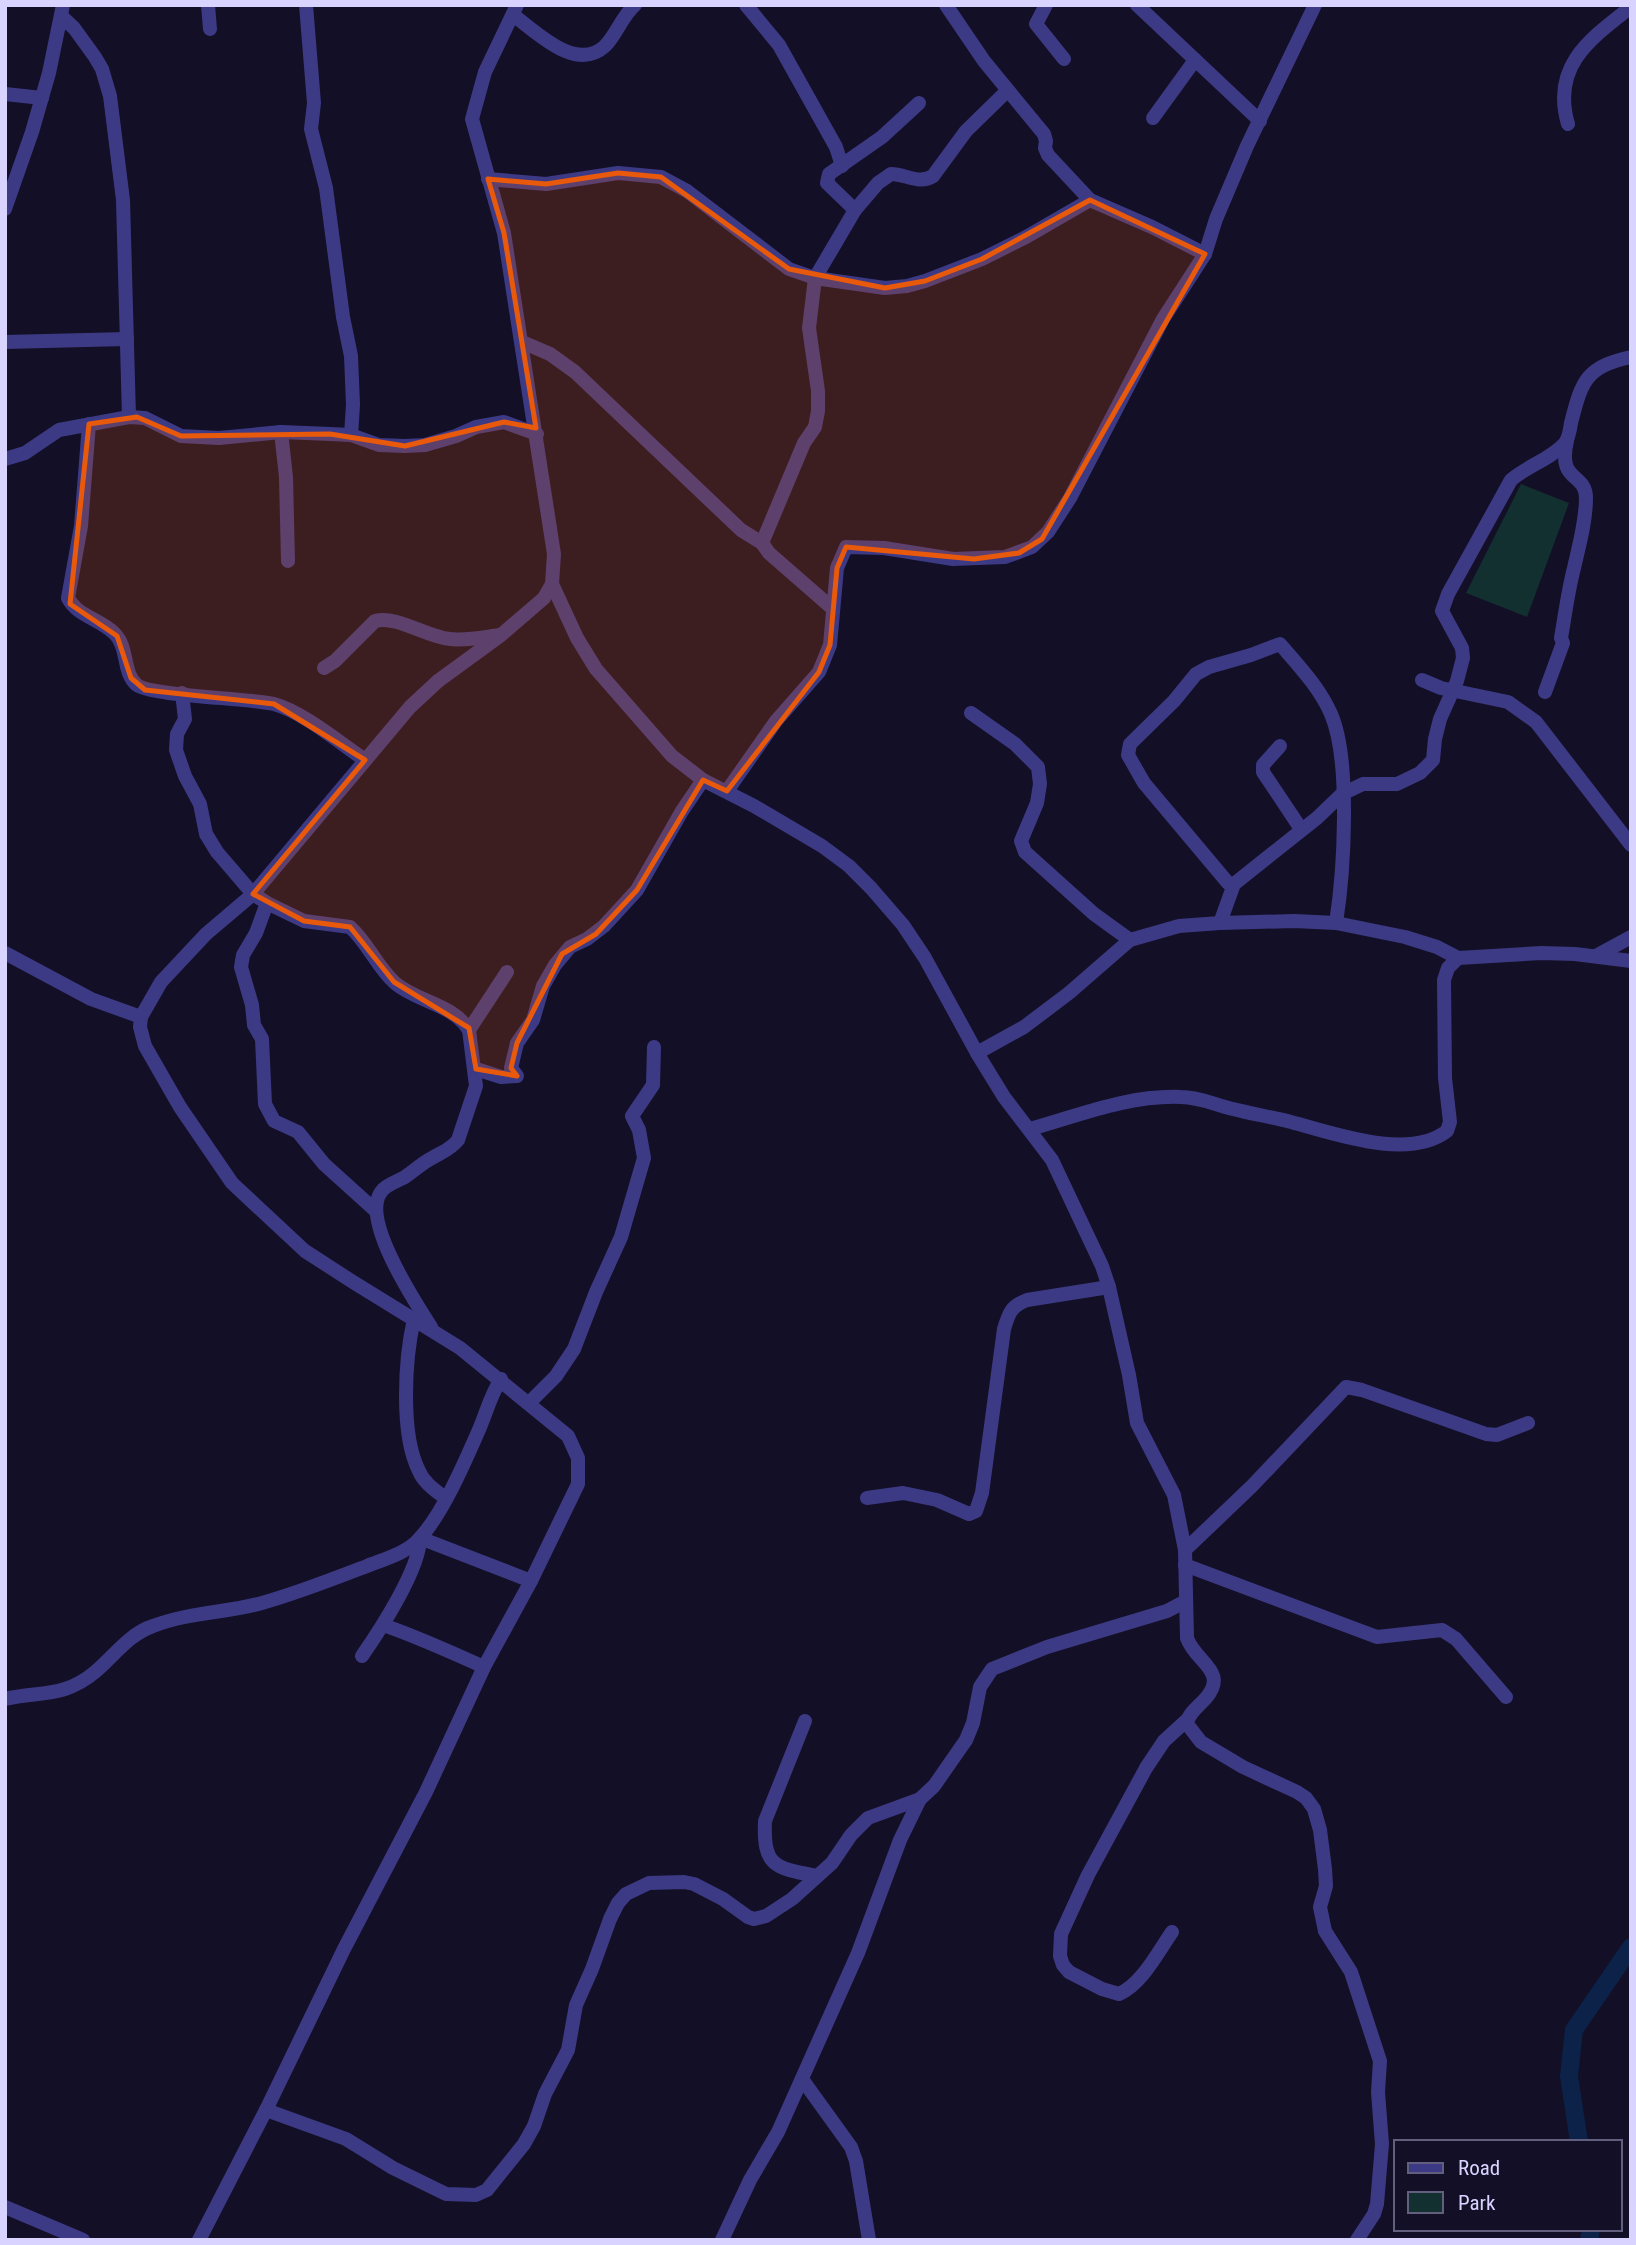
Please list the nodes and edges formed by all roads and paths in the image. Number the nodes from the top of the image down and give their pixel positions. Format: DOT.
graph roads {
  1 [pos="208,5"];
  2 [pos="306,5"];
  3 [pos="635,5"];
  4 [pos="746,5"];
  5 [pos="946,5"];
  6 [pos="1046,5"];
  7 [pos="1315,5"];
  8 [pos="1140,6"];
  9 [pos="1631,7"];
  10 [pos="515,10"];
  11 [pos="62,11"];
  12 [pos="210,29"];
  13 [pos="1064,59"];
  14 [pos="1195,60"];
  15 [pos="1007,91"];
  16 [pos="5,94"];
  17 [pos="42,98"];
  18 [pos="919,103"];
  19 [pos="1153,118"];
  20 [pos="1260,121"];
  21 [pos="1568,124"];
  22 [pos="842,166"];
  23 [pos="488,179"];
  24 [pos="1090,200"];
  25 [pos="5,209"];
  26 [pos="855,210"];
  27 [pos="1205,254"];
  28 [pos="815,278"];
  29 [pos="127,339"];
  30 [pos="5,342"];
  31 [pos="522,342"];
  32 [pos="1631,357"];
  33 [pos="129,417"];
  34 [pos="89,424"];
  35 [pos="281,432"];
  36 [pos="537,434"];
  37 [pos="351,435"];
  38 [pos="1567,441"];
  39 [pos="5,459"];
  40 [pos="762,543"];
  41 [pos="288,561"];
  42 [pos="552,584"];
  43 [pos="832,608"];
  44 [pos="501,635"];
  45 [pos="324,668"];
  46 [pos="1422,680"];
  47 [pos="1452,691"];
  48 [pos="1545,692"];
  49 [pos="182,693"];
  50 [pos="971,713"];
  51 [pos="1280,746"];
  52 [pos="365,760"];
  53 [pos="703,780"];
  54 [pos="727,792"];
  55 [pos="1342,794"];
  56 [pos="1301,829"];
  57 [pos="1631,845"];
  58 [pos="1234,884"];
  59 [pos="253,894"];
  60 [pos="267,903"];
  61 [pos="1220,923"];
  62 [pos="1336,923"];
  63 [pos="1631,937"];
  64 [pos="1130,940"];
  65 [pos="5,953"];
  66 [pos="1596,956"];
  67 [pos="1458,958"];
  68 [pos="1631,961"];
  69 [pos="507,972"];
  70 [pos="141,1017"];
  71 [pos="469,1030"];
  72 [pos="654,1048"];
  73 [pos="977,1053"];
  74 [pos="476,1069"];
  75 [pos="1030,1129"];
  76 [pos="376,1211"];
  77 [pos="1109,1287"];
  78 [pos="414,1318"];
  79 [pos="431,1328"];
  80 [pos="501,1379"];
  81 [pos="529,1403"];
  82 [pos="1528,1423"];
  83 [pos="445,1498"];
  84 [pos="867,1498"];
  85 [pos="421,1538"];
  86 [pos="1185,1550"];
  87 [pos="1185,1565"];
  88 [pos="531,1581"];
  89 [pos="1186,1601"];
  90 [pos="383,1625"];
  91 [pos="362,1656"];
  92 [pos="484,1667"];
  93 [pos="1506,1697"];
  94 [pos="5,1699"];
  95 [pos="1187,1720"];
  96 [pos="805,1721"];
  97 [pos="920,1799"];
  98 [pos="817,1876"];
  99 [pos="1171,1932"];
  100 [pos="802,2080"];
  101 [pos="266,2110"];
  102 [pos="5,2207"];
  103 [pos="204,2238"];
  104 [pos="83,2240"];
  105 [pos="722,2240"];
  106 [pos="869,2240"];
  107 [pos="1357,2240"];
  1 -- 12 [label="street"];
  2 -- 37 [label="street"];
  3 -- 10 [label="street"];
  4 -- 22 [label="street"];
  5 -- 15 [label="street"];
  6 -- 13 [label="street"];
  7 -- 20 [label="street"];
  8 -- 14 [label="street"];
  9 -- 21 [label="street"];
  10 -- 23 [label="street"];
  11 -- 17 [label="street"];
  11 -- 29 [label="street"];
  14 -- 19 [label="street"];
  14 -- 20 [label="street"];
  15 -- 24 [label="street"];
  15 -- 26 [label="street"];
  16 -- 17 [label="street"];
  17 -- 25 [label="street"];
  18 -- 22 [label="street"];
  20 -- 27 [label="street"];
  22 -- 26 [label="street"];
  23 -- 28 [label="street"];
  23 -- 31 [label="street"];
  24 -- 27 [label="street"];
  24 -- 28 [label="street"];
  26 -- 28 [label="street"];
  27 -- 43 [label="street"];
  28 -- 40 [label="street"];
  29 -- 30 [label="street"];
  29 -- 33 [label="street"];
  31 -- 36 [label="street"];
  31 -- 40 [label="street"];
  32 -- 38 [label="street"];
  33 -- 34 [label="street"];
  33 -- 35 [label="street"];
  34 -- 39 [label="street"];
  34 -- 49 [label="street"];
  35 -- 37 [label="street"];
  35 -- 41 [label="street"];
  36 -- 37 [label="street"];
  36 -- 42 [label="street"];
  38 -- 47 [label="street"];
  38 -- 48 [label="street"];
  40 -- 43 [label="street"];
  42 -- 44 [label="street"];
  42 -- 53 [label="street"];
  43 -- 54 [label="street"];
  44 -- 45 [label="street"];
  44 -- 52 [label="street"];
  46 -- 47 [label="street"];
  47 -- 55 [label="street"];
  47 -- 57 [label="street"];
  49 -- 52 [label="street"];
  49 -- 59 [label="street"];
  50 -- 64 [label="street"];
  51 -- 56 [label="street"];
  52 -- 59 [label="street"];
  53 -- 54 [label="street"];
  53 -- 74 [label="street"];
  54 -- 73 [label="street"];
  55 -- 56 [label="street"];
  55 -- 58 [label="street"];
  55 -- 62 [label="street"];
  56 -- 58 [label="street"];
  58 -- 61 [label="street"];
  59 -- 60 [label="street"];
  59 -- 70 [label="street"];
  60 -- 71 [label="street"];
  60 -- 76 [label="street"];
  61 -- 62 [label="street"];
  61 -- 64 [label="street"];
  62 -- 67 [label="street"];
  63 -- 66 [label="street"];
  64 -- 73 [label="street"];
  65 -- 70 [label="street"];
  66 -- 67 [label="street"];
  66 -- 68 [label="street"];
  67 -- 75 [label="street"];
  69 -- 71 [label="street"];
  70 -- 78 [label="street"];
  71 -- 74 [label="street"];
  72 -- 81 [label="street"];
  73 -- 75 [label="street"];
  74 -- 76 [label="street"];
  75 -- 77 [label="street"];
  76 -- 79 [label="street"];
  77 -- 84 [label="street"];
  77 -- 86 [label="street"];
  78 -- 79 [label="street"];
  78 -- 83 [label="street"];
  79 -- 80 [label="street"];
  80 -- 81 [label="street"];
  80 -- 83 [label="street"];
  81 -- 88 [label="street"];
  82 -- 86 [label="street"];
  83 -- 85 [label="street"];
  85 -- 88 [label="street"];
  85 -- 90 [label="street"];
  85 -- 94 [label="street"];
  86 -- 87 [label="street"];
  87 -- 89 [label="street"];
  87 -- 93 [label="street"];
  88 -- 92 [label="street"];
  89 -- 95 [label="street"];
  89 -- 97 [label="street"];
  90 -- 91 [label="street"];
  90 -- 92 [label="street"];
  92 -- 101 [label="street"];
  95 -- 99 [label="street"];
  95 -- 107 [label="street"];
  96 -- 98 [label="street"];
  97 -- 98 [label="street"];
  97 -- 100 [label="street"];
  98 -- 101 [label="street"];
  100 -- 105 [label="street"];
  100 -- 106 [label="street"];
  101 -- 103 [label="street"];
  102 -- 104 [label="street"];
}
